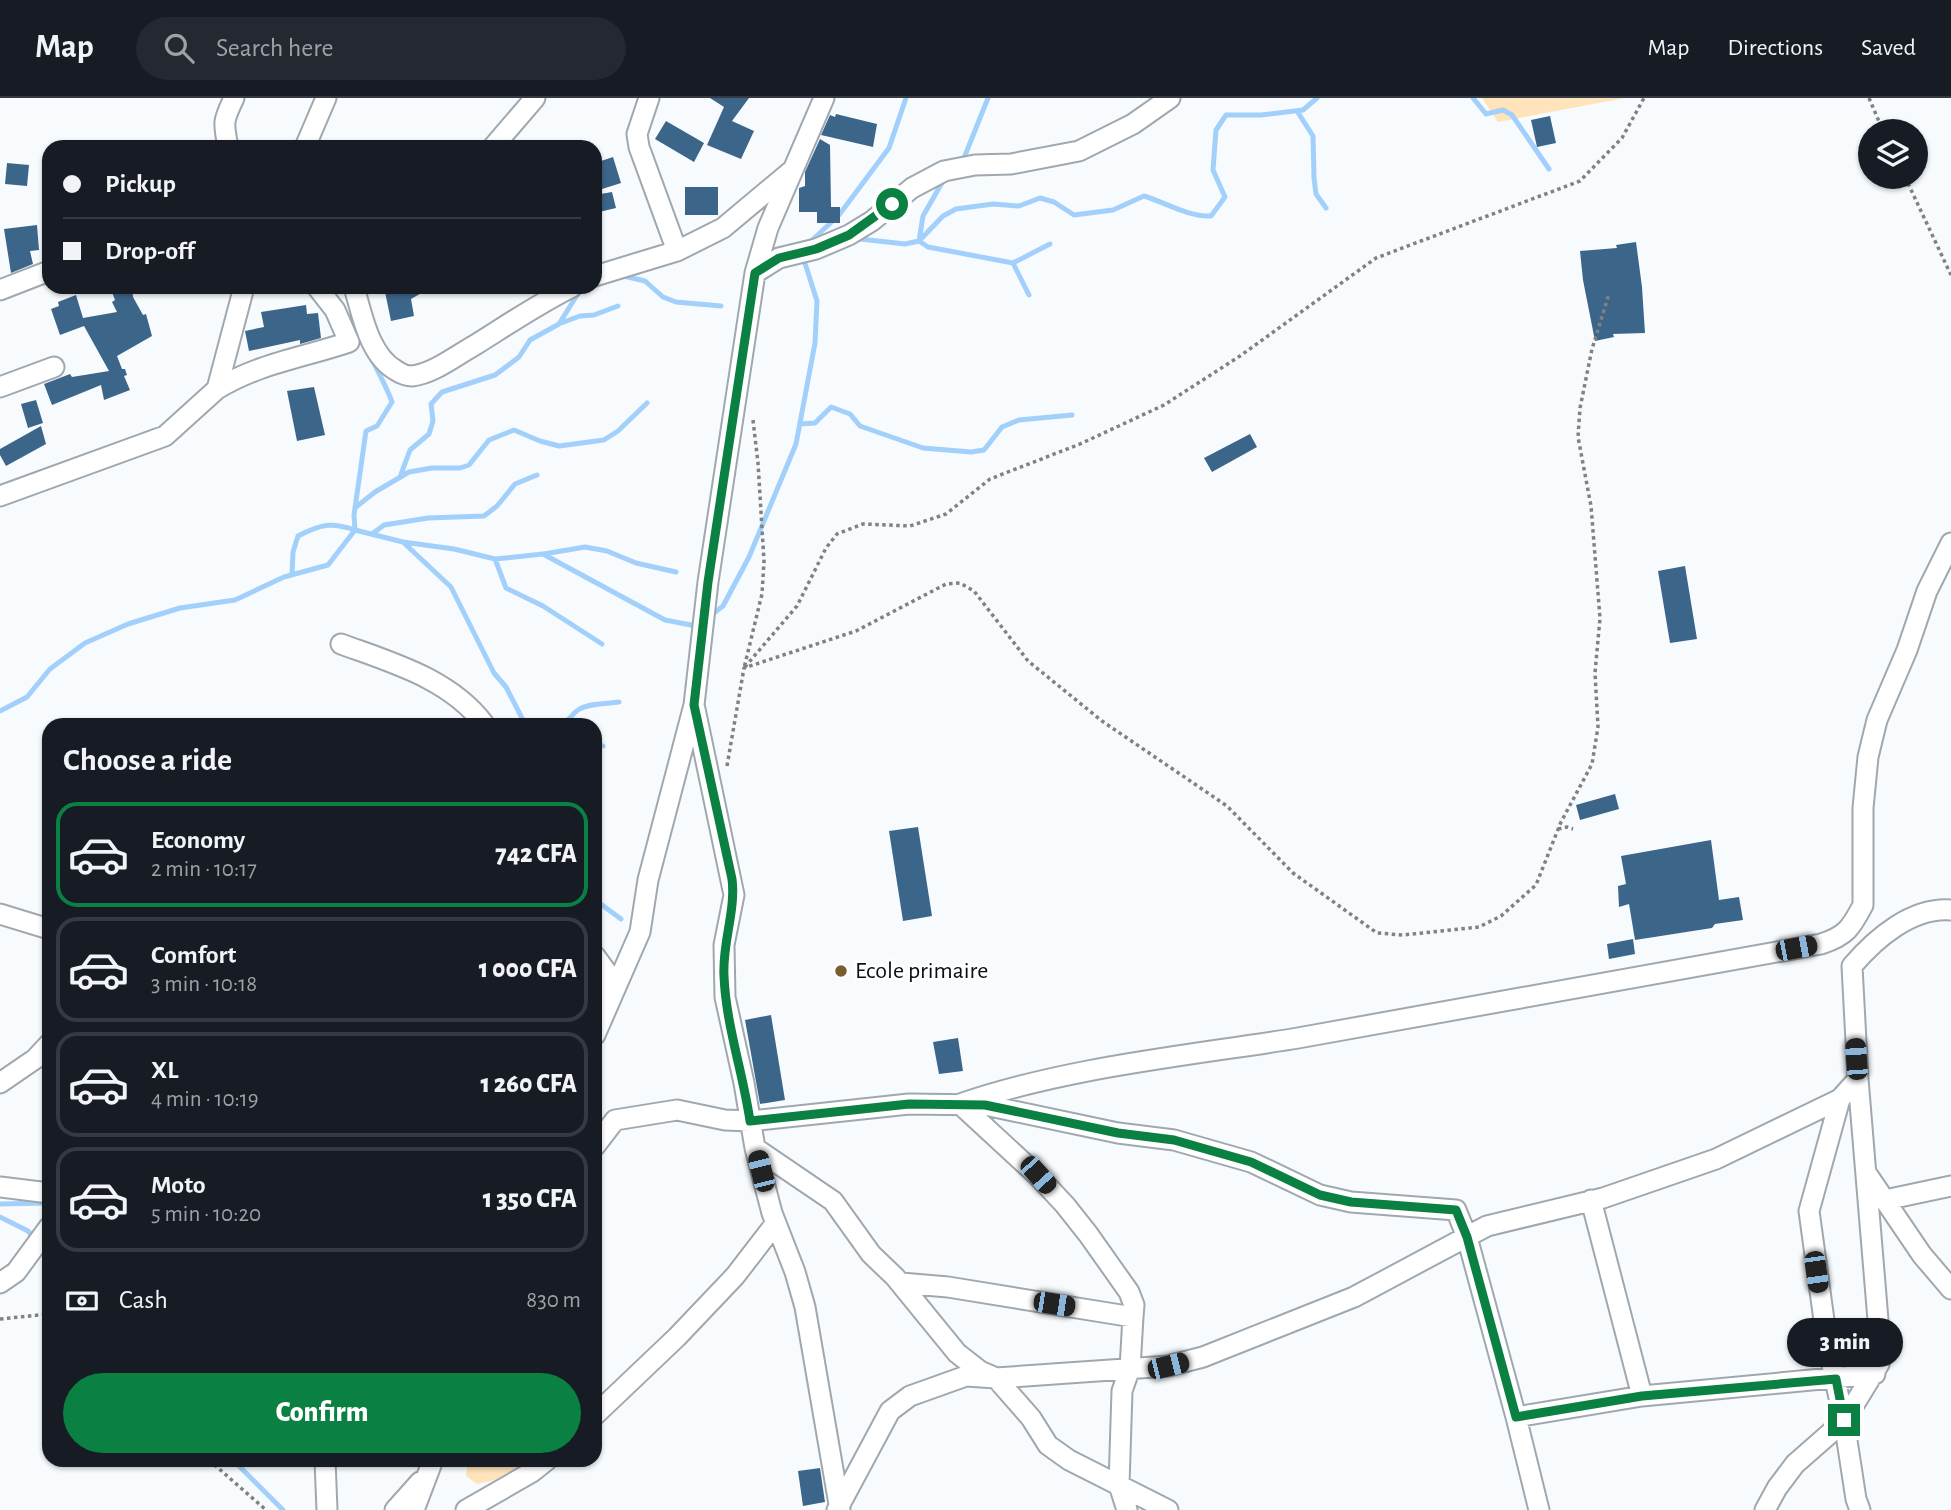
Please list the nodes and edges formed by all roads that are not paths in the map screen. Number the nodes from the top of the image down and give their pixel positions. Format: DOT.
graph roads {
  1 [pos="234,98"];
  2 [pos="326,98"];
  3 [pos="535,98"];
  4 [pos="649,98"];
  5 [pos="1170,98"];
  6 [pos="823,99"];
  7 [pos="227,140"];
  8 [pos="309,140"];
  9 [pos="499,140"];
  10 [pos="793,169"];
  11 [pos="677,251"];
  12 [pos="755,273"];
  13 [pos="42,274"];
  14 [pos="602,274"];
  15 [pos="0,290"];
  16 [pos="242,294"];
  17 [pos="322,294"];
  18 [pos="356,294"];
  19 [pos="560,294"];
  20 [pos="54,366"];
  21 [pos="0,387"];
  22 [pos="217,389"];
  23 [pos="3,491"];
  24 [pos="1951,542"];
  25 [pos="341,645"];
  26 [pos="694,705"];
  27 [pos="479,718"];
  28 [pos="1951,910"];
  29 [pos="0,914"];
  30 [pos="42,927"];
  31 [pos="602,966"];
  32 [pos="616,985"];
  33 [pos="602,992"];
  34 [pos="602,1018"];
  35 [pos="42,1052"];
  36 [pos="1858,1079"];
  37 [pos="0,1083"];
  38 [pos="1840,1099"];
  39 [pos="960,1104"];
  40 [pos="750,1121"];
  41 [pos="602,1137"];
  42 [pos="755,1148"];
  43 [pos="1866,1172"];
  44 [pos="1951,1186"];
  45 [pos="0,1187"];
  46 [pos="42,1192"];
  47 [pos="1591,1200"];
  48 [pos="1885,1200"];
  49 [pos="775,1224"];
  50 [pos="42,1237"];
  51 [pos="1467,1237"];
  52 [pos="0,1283"];
  53 [pos="901,1283"];
  54 [pos="1951,1289"];
  55 [pos="1133,1317"];
  56 [pos="1130,1368"];
  57 [pos="1875,1374"];
  58 [pos="996,1378"];
  59 [pos="1836,1379"];
  60 [pos="1642,1396"];
  61 [pos="602,1408"];
  62 [pos="1516,1417"];
  63 [pos="1844,1420"];
  64 [pos="325,1467"];
  65 [pos="430,1467"];
  66 [pos="431,1467"];
  67 [pos="538,1467"];
  68 [pos="1120,1501"];
  69 [pos="839,1509"];
  70 [pos="327,1510"];
  71 [pos="395,1510"];
  72 [pos="414,1510"];
  73 [pos="466,1510"];
  74 [pos="1168,1510"];
  75 [pos="1539,1510"];
  76 [pos="1765,1510"];
  77 [pos="1860,1510"];
  1 -- 7 [label="street"];
  2 -- 8 [label="street"];
  3 -- 9 [label="street"];
  4 -- 11 [label="street"];
  5 -- 12 [label="street"];
  6 -- 10 [label="street"];
  10 -- 11 [label="street"];
  10 -- 12 [label="street"];
  11 -- 14 [label="street"];
  12 -- 26 [label="street"];
  13 -- 15 [label="street"];
  16 -- 22 [label="street"];
  17 -- 22 [label="street"];
  18 -- 19 [label="street"];
  20 -- 21 [label="street"];
  22 -- 23 [label="street"];
  24 -- 39 [label="street"];
  25 -- 27 [label="street"];
  26 -- 32 [label="street"];
  26 -- 40 [label="street"];
  28 -- 36 [label="street"];
  29 -- 30 [label="street"];
  31 -- 32 [label="street"];
  32 -- 33 [label="street"];
  32 -- 34 [label="street"];
  35 -- 37 [label="street"];
  36 -- 38 [label="street"];
  36 -- 43 [label="street"];
  38 -- 47 [label="street"];
  38 -- 59 [label="street"];
  39 -- 40 [label="street"];
  39 -- 51 [label="street"];
  39 -- 55 [label="street"];
  40 -- 41 [label="street"];
  40 -- 42 [label="street"];
  42 -- 49 [label="street"];
  42 -- 53 [label="street"];
  43 -- 48 [label="street"];
  43 -- 57 [label="street"];
  44 -- 48 [label="street"];
  45 -- 46 [label="street"];
  47 -- 51 [label="street"];
  47 -- 60 [label="street"];
  48 -- 54 [label="street"];
  49 -- 61 [label="street"];
  49 -- 69 [label="street"];
  50 -- 52 [label="street"];
  51 -- 56 [label="street"];
  51 -- 62 [label="street"];
  53 -- 55 [label="street"];
  53 -- 58 [label="street"];
  55 -- 56 [label="street"];
  56 -- 58 [label="street"];
  56 -- 68 [label="street"];
  57 -- 59 [label="street"];
  57 -- 63 [label="street"];
  58 -- 68 [label="street"];
  58 -- 69 [label="street"];
  59 -- 60 [label="street"];
  59 -- 63 [label="street"];
  60 -- 62 [label="street"];
  62 -- 75 [label="street"];
  63 -- 76 [label="street"];
  63 -- 77 [label="street"];
  64 -- 70 [label="street"];
  65 -- 71 [label="street"];
  66 -- 72 [label="street"];
  67 -- 73 [label="street"];
  68 -- 74 [label="street"];
}
